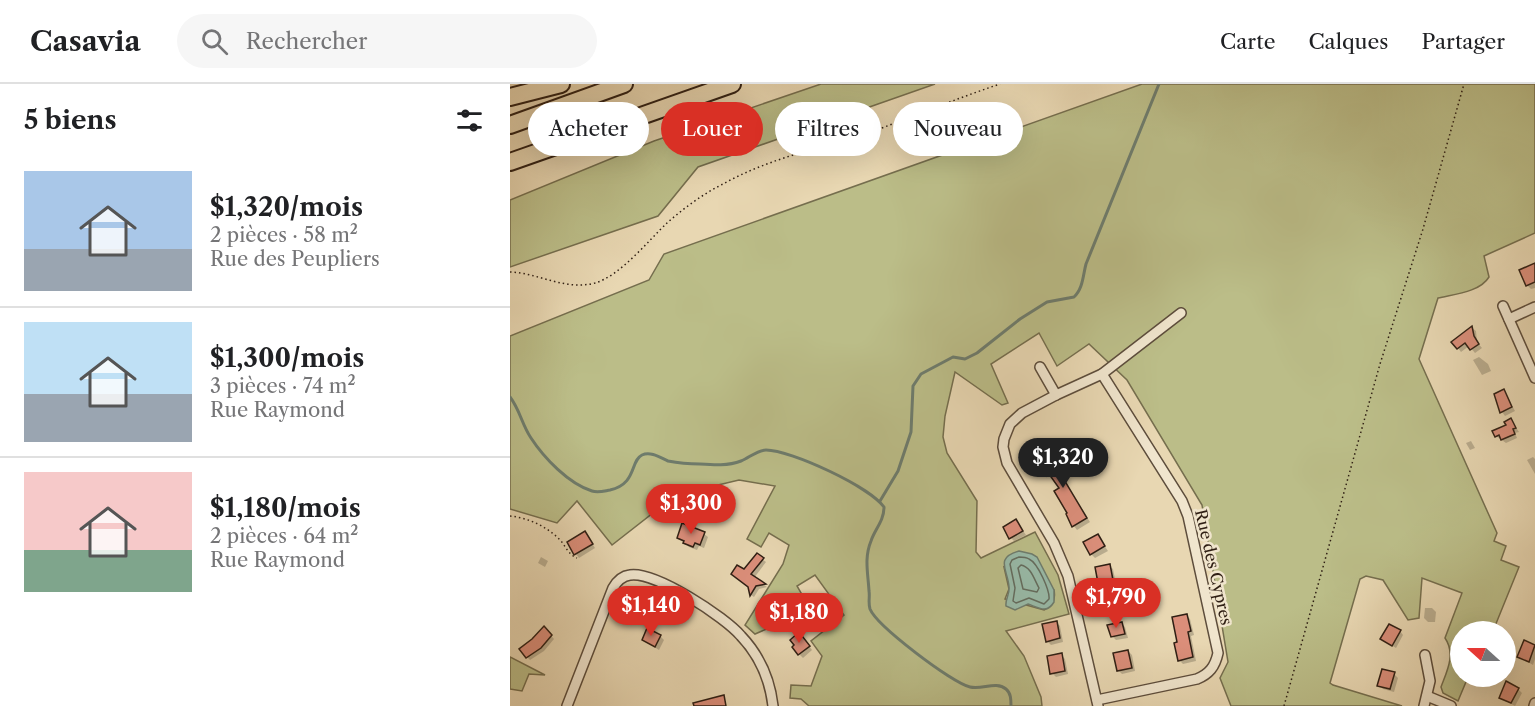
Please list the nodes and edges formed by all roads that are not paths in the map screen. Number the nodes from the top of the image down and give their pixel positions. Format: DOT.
graph roads {
  1 [pos="561,84"];
  2 [pos="624,84"];
  3 [pos="732,84"];
  4 [pos="510,97"];
  5 [pos="649,113"];
  6 [pos="510,124"];
  7 [pos="528,156"];
  8 [pos="533,156"];
  9 [pos="510,162"];
  10 [pos="510,167"];
  11 [pos="1503,306"];
  12 [pos="1535,307"];
  13 [pos="1181,313"];
  14 [pos="1509,320"];
  15 [pos="1040,367"];
  16 [pos="1102,374"];
  17 [pos="1535,378"];
  18 [pos="1056,395"];
  19 [pos="1425,655"];
  20 [pos="1426,701"];
  21 [pos="1098,703"];
  22 [pos="567,706"];
  23 [pos="773,706"];
  24 [pos="1451,706"];
  1 -- 4 [label="highway"];
  2 -- 6 [label="highway"];
  3 -- 5 [label="highway"];
  7 -- 9 [label="highway"];
  8 -- 10 [label="highway"];
  11 -- 14 [label="street"];
  12 -- 14 [label="street"];
  13 -- 16 [label="street"];
  14 -- 17 [label="street"];
  15 -- 18 [label="street"];
  16 -- 18 [label="street"];
  16 -- 21 [label="street, Rue des Cypres"];
  18 -- 21 [label="street"];
  19 -- 20 [label="street"];
  20 -- 24 [label="street"];
  22 -- 23 [label="street"];
}
